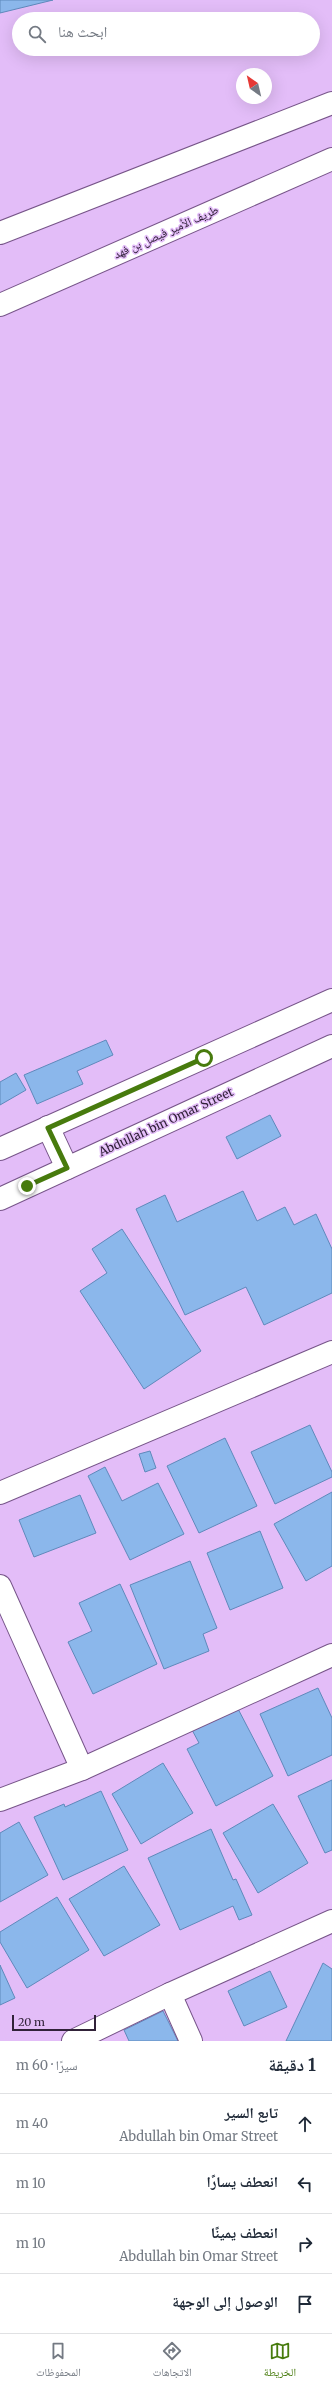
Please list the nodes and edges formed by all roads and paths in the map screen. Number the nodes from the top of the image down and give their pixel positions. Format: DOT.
graph roads {
  1 [pos="332,103"];
  2 [pos="332,160"];
  3 [pos="0,233"];
  4 [pos="0,304"];
  5 [pos="332,1000"];
  6 [pos="332,1046"];
  7 [pos="48,1128"];
  8 [pos="0,1149"];
  9 [pos="67,1168"];
  10 [pos="0,1199"];
  11 [pos="332,1352"];
  12 [pos="0,1493"];
  13 [pos="0,1586"];
  14 [pos="332,1655"];
  15 [pos="82,1769"];
  16 [pos="0,1800"];
  17 [pos="332,1921"];
  18 [pos="170,1994"];
  19 [pos="73,2041"];
  20 [pos="191,2041"];
  1 -- 3 [label="street"];
  2 -- 4 [label="street, طريف الأمير فيصل بن فهد"];
  5 -- 7 [label="street"];
  6 -- 9 [label="street, Abdullah bin Omar Street"];
  7 -- 8 [label="street"];
  7 -- 9 [label="street"];
  9 -- 10 [label="street, Abdullah bin Omar Street"];
  11 -- 12 [label="street"];
  13 -- 15 [label="street"];
  14 -- 15 [label="street"];
  15 -- 16 [label="street"];
  17 -- 18 [label="street"];
  18 -- 19 [label="street"];
  18 -- 20 [label="street"];
}
